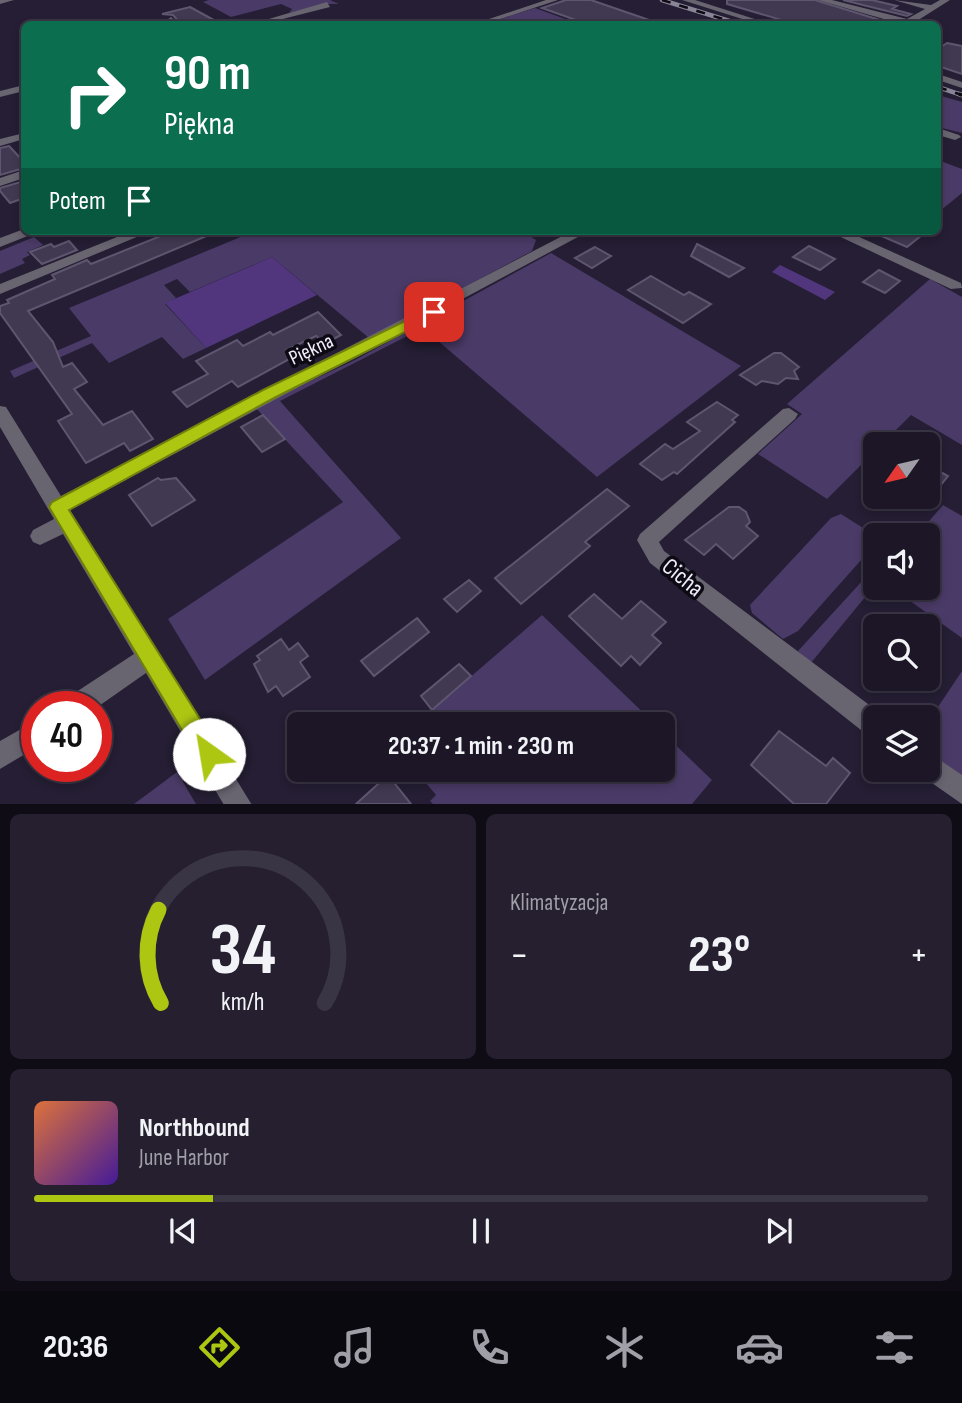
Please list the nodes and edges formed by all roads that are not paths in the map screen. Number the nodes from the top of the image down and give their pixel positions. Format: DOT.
graph roads {
  1 [pos="10,0"];
  2 [pos="554,0"];
  3 [pos="686,0"];
  4 [pos="822,0"];
  5 [pos="898,0"];
  6 [pos="946,0"];
  7 [pos="0,2"];
  8 [pos="327,5"];
  9 [pos="932,8"];
  10 [pos="266,21"];
  11 [pos="499,21"];
  12 [pos="756,21"];
  13 [pos="900,21"];
  14 [pos="910,21"];
  15 [pos="941,78"];
  16 [pos="962,85"];
  17 [pos="21,89"];
  18 [pos="0,94"];
  19 [pos="941,132"];
  20 [pos="21,137"];
  21 [pos="955,137"];
  22 [pos="0,143"];
  23 [pos="21,175"];
  24 [pos="0,182"];
  25 [pos="22,235"];
  26 [pos="134,235"];
  27 [pos="575,235"];
  28 [pos="844,235"];
  29 [pos="0,243"];
  30 [pos="956,286"];
  31 [pos="0,289"];
  32 [pos="0,412"];
  33 [pos="789,414"];
  34 [pos="63,514"];
  35 [pos="40,536"];
  36 [pos="149,657"];
  37 [pos="99,691"];
  38 [pos="863,716"];
  39 [pos="21,742"];
  40 [pos="0,756"];
  41 [pos="940,774"];
  42 [pos="962,791"];
  43 [pos="239,804"];
  1 -- 7 [label="street"];
  2 -- 11 [label="street"];
  3 -- 12 [label="street"];
  4 -- 13 [label="street"];
  5 -- 9 [label="street"];
  6 -- 9 [label="street"];
  8 -- 10 [label="street"];
  9 -- 14 [label="street"];
  15 -- 16 [label="street"];
  17 -- 18 [label="street"];
  19 -- 21 [label="street"];
  20 -- 22 [label="street"];
  23 -- 24 [label="street"];
  25 -- 29 [label="street"];
  26 -- 31 [label="street"];
  27 -- 34 [label="street, Piękna"];
  28 -- 30 [label="street"];
  32 -- 34 [label="street"];
  33 -- 38 [label="street, Cicha"];
  34 -- 35 [label="street, Piękna"];
  34 -- 36 [label="street"];
  36 -- 37 [label="street"];
  36 -- 43 [label="street"];
  39 -- 40 [label="street"];
  41 -- 42 [label="street"];
}
